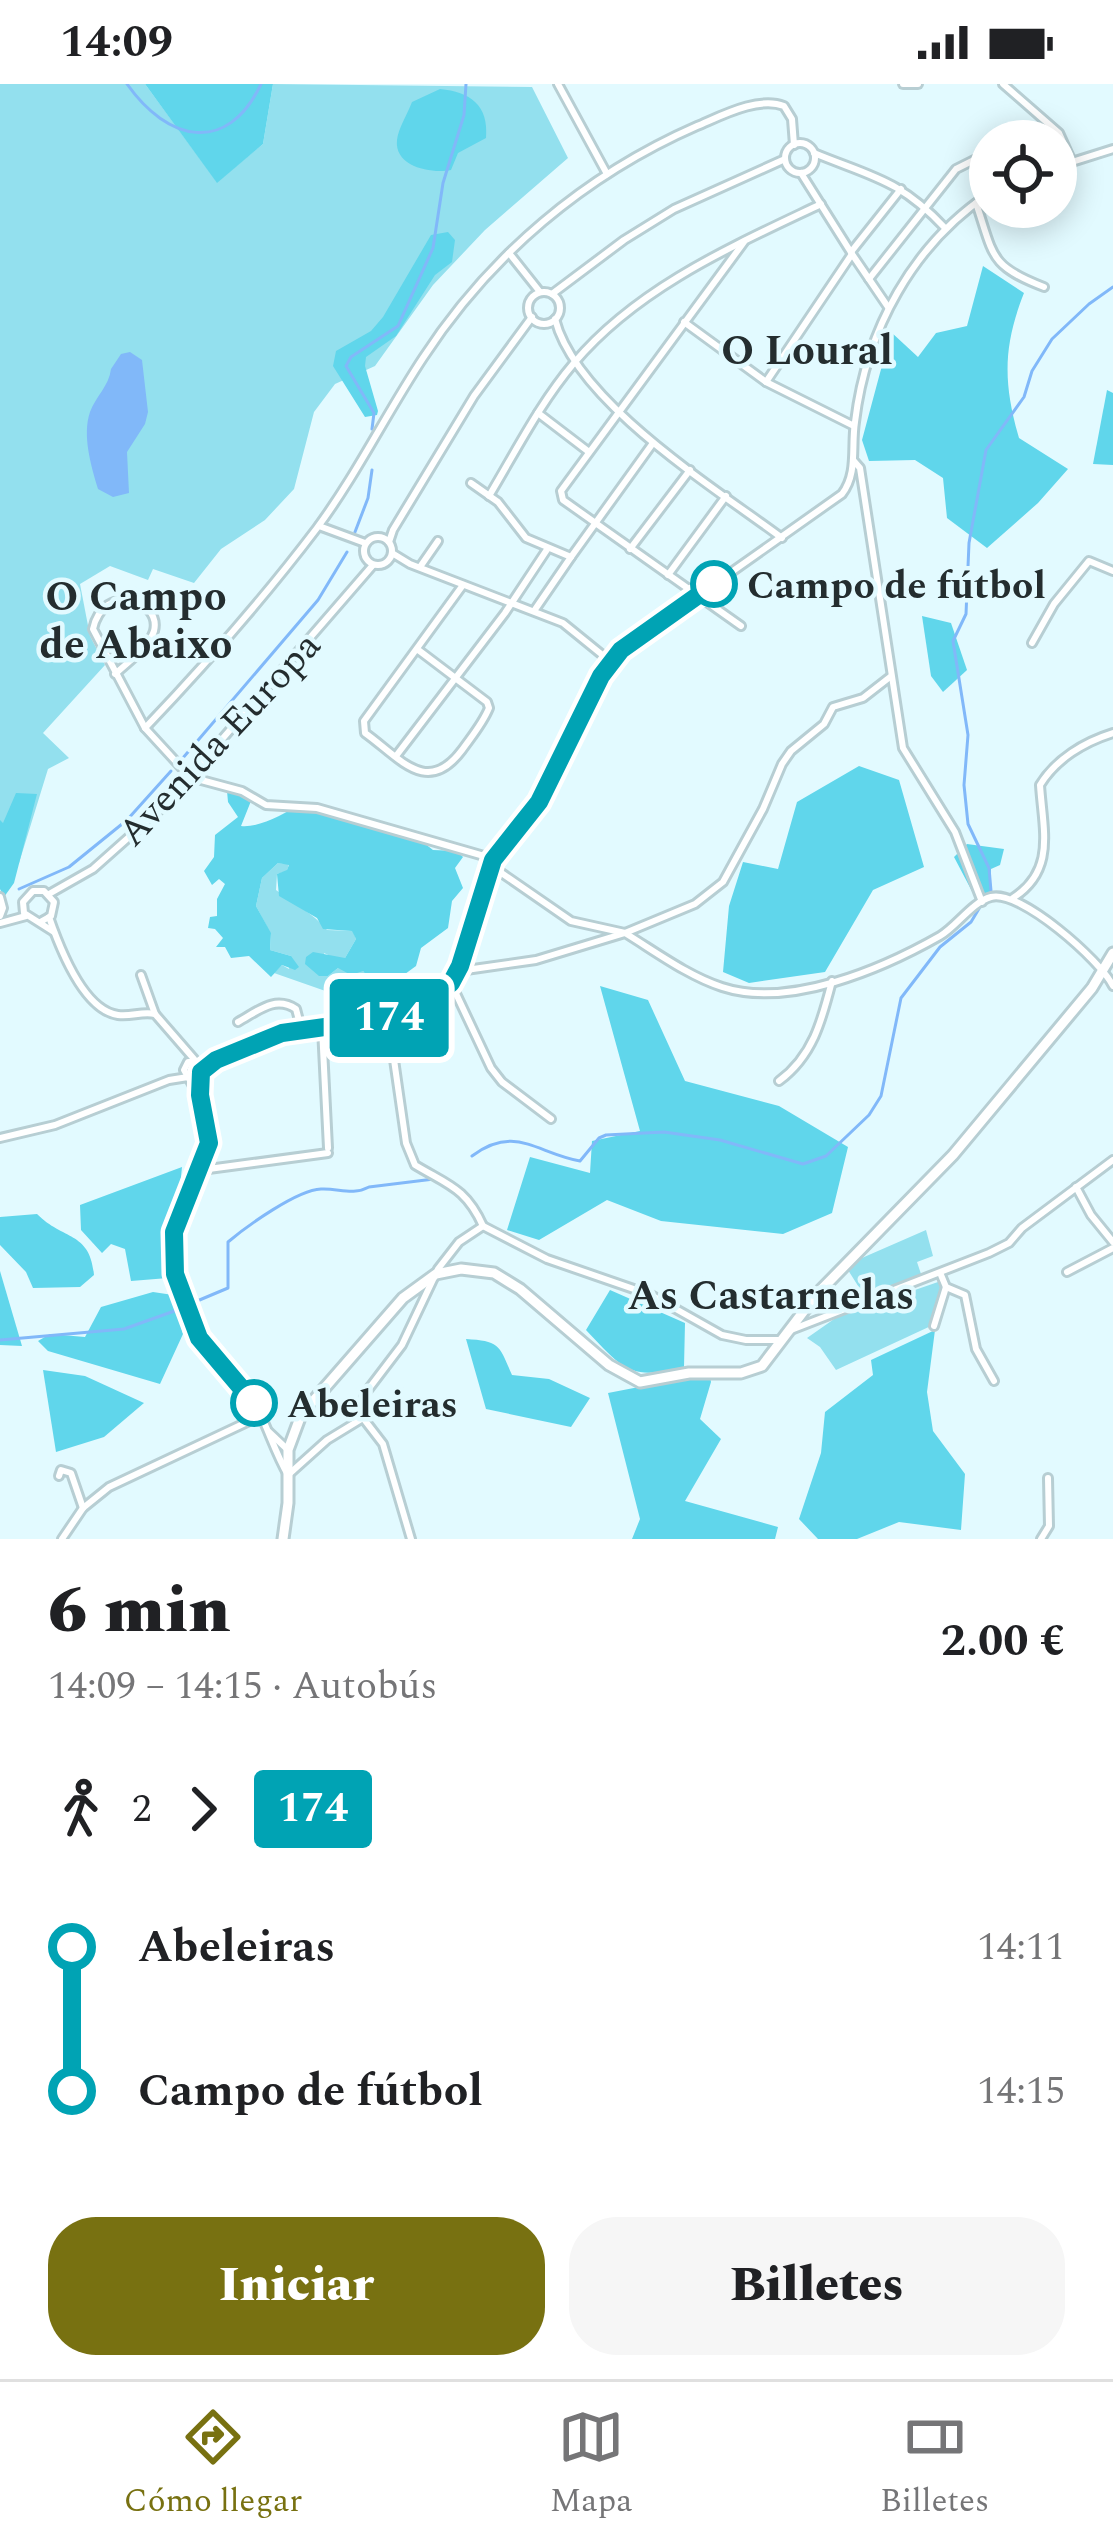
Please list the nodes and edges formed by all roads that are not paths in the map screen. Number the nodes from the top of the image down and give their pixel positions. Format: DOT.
graph roads {
  1 [pos="559,84"];
  2 [pos="903,84"];
  3 [pos="918,84"];
  4 [pos="1003,84"];
  5 [pos="1044,120"];
  6 [pos="797,144"];
  7 [pos="1113,149"];
  8 [pos="814,158"];
  9 [pos="1077,160"];
  10 [pos="786,162"];
  11 [pos="969,163"];
  12 [pos="805,172"];
  13 [pos="608,174"];
  14 [pos="901,189"];
  15 [pos="821,204"];
  16 [pos="924,206"];
  17 [pos="969,208"];
  18 [pos="945,228"];
  19 [pos="984,228"];
  20 [pos="862,238"];
  21 [pos="845,241"];
  22 [pos="744,242"];
  23 [pos="509,253"];
  24 [pos="852,253"];
  25 [pos="719,254"];
  26 [pos="726,265"];
  27 [pos="869,279"];
  28 [pos="1043,287"];
  29 [pos="537,295"];
  30 [pos="555,297"];
  31 [pos="888,307"];
  32 [pos="534,320"];
  33 [pos="553,321"];
  34 [pos="684,322"];
  35 [pos="577,360"];
  36 [pos="766,382"];
  37 [pos="619,411"];
  38 [pos="538,413"];
  39 [pos="854,426"];
  40 [pos="654,442"];
  41 [pos="589,452"];
  42 [pos="853,460"];
  43 [pos="691,469"];
  44 [pos="471,484"];
  45 [pos="489,496"];
  46 [pos="726,496"];
  47 [pos="594,523"];
  48 [pos="319,526"];
  49 [pos="782,538"];
  50 [pos="386,540"];
  51 [pos="438,541"];
  52 [pos="365,546"];
  53 [pos="548,548"];
  54 [pos="631,549"];
  55 [pos="391,556"];
  56 [pos="571,557"];
  57 [pos="370,563"];
  58 [pos="420,567"];
  59 [pos="1113,572"];
  60 [pos="667,576"];
  61 [pos="463,585"];
  62 [pos="695,596"];
  63 [pos="511,602"];
  64 [pos="534,611"];
  65 [pos="741,626"];
  66 [pos="1032,644"];
  67 [pos="417,650"];
  68 [pos="611,662"];
  69 [pos="115,674"];
  70 [pos="890,677"];
  71 [pos="456,678"];
  72 [pos="145,728"];
  73 [pos="1113,733"];
  74 [pos="397,756"];
  75 [pos="190,777"];
  76 [pos="490,865"];
  77 [pos="0,898"];
  78 [pos="51,898"];
  79 [pos="1011,899"];
  80 [pos="982,902"];
  81 [pos="24,912"];
  82 [pos="0,919"];
  83 [pos="46,919"];
  84 [pos="626,933"];
  85 [pos="1113,953"];
  86 [pos="1104,970"];
  87 [pos="458,971"];
  88 [pos="141,975"];
  89 [pos="832,980"];
  90 [pos="451,983"];
  91 [pos="1113,986"];
  92 [pos="155,1014"];
  93 [pos="388,1018"];
  94 [pos="238,1022"];
  95 [pos="322,1028"];
  96 [pos="301,1030"];
  97 [pos="181,1048"];
  98 [pos="216,1060"];
  99 [pos="197,1061"];
  100 [pos="184,1067"];
  101 [pos="201,1074"];
  102 [pos="188,1077"];
  103 [pos="170,1080"];
  104 [pos="779,1081"];
  105 [pos="200,1095"];
  106 [pos="551,1119"];
  107 [pos="0,1138"];
  108 [pos="1113,1160"];
  109 [pos="201,1170"];
  110 [pos="1076,1186"];
  111 [pos="483,1226"];
  112 [pos="1113,1245"];
  113 [pos="1067,1272"];
  114 [pos="436,1274"];
  115 [pos="941,1275"];
  116 [pos="946,1287"];
  117 [pos="934,1326"];
  118 [pos="784,1335"];
  119 [pos="994,1381"];
  120 [pos="260,1416"];
  121 [pos="363,1418"];
  122 [pos="282,1450"];
  123 [pos="59,1475"];
  124 [pos="288,1475"];
  125 [pos="1048,1478"];
  126 [pos="83,1508"];
  127 [pos="65,1537"];
  128 [pos="283,1539"];
  129 [pos="411,1539"];
  130 [pos="1041,1539"];
  1 -- 13 [label="street"];
  2 -- 3 [label="street"];
  4 -- 5 [label="street"];
  6 -- 8 [label="street"];
  6 -- 10 [label="street"];
  6 -- 13 [label="street"];
  7 -- 9 [label="street"];
  8 -- 12 [label="street"];
  8 -- 14 [label="street"];
  10 -- 12 [label="street"];
  10 -- 30 [label="street"];
  11 -- 16 [label="street"];
  12 -- 15 [label="street"];
  13 -- 23 [label="street"];
  14 -- 16 [label="street"];
  14 -- 20 [label="street"];
  15 -- 21 [label="street"];
  15 -- 22 [label="street"];
  16 -- 18 [label="street"];
  16 -- 27 [label="street"];
  17 -- 18 [label="street"];
  18 -- 31 [label="street"];
  19 -- 28 [label="street"];
  20 -- 21 [label="street"];
  20 -- 24 [label="street"];
  21 -- 24 [label="street"];
  22 -- 25 [label="street"];
  22 -- 26 [label="street"];
  23 -- 29 [label="street"];
  23 -- 48 [label="street"];
  24 -- 27 [label="street"];
  24 -- 36 [label="street"];
  25 -- 26 [label="street"];
  25 -- 35 [label="street"];
  26 -- 34 [label="street"];
  27 -- 31 [label="street"];
  29 -- 30 [label="street"];
  29 -- 32 [label="street"];
  30 -- 33 [label="street"];
  31 -- 39 [label="street"];
  32 -- 33 [label="street"];
  32 -- 50 [label="street"];
  33 -- 35 [label="street"];
  34 -- 36 [label="street"];
  34 -- 37 [label="street"];
  35 -- 37 [label="street"];
  35 -- 38 [label="street"];
  36 -- 39 [label="street"];
  37 -- 40 [label="street"];
  37 -- 41 [label="street"];
  38 -- 41 [label="street"];
  38 -- 45 [label="street"];
  39 -- 42 [label="street"];
  40 -- 43 [label="street"];
  40 -- 47 [label="street"];
  41 -- 47 [label="street"];
  42 -- 49 [label="street"];
  42 -- 70 [label="street"];
  43 -- 46 [label="street"];
  43 -- 54 [label="street"];
  44 -- 45 [label="street"];
  45 -- 53 [label="street"];
  46 -- 49 [label="street"];
  46 -- 60 [label="street"];
  47 -- 54 [label="street"];
  47 -- 56 [label="street"];
  48 -- 52 [label="street"];
  48 -- 72 [label="street"];
  49 -- 62 [label="street"];
  50 -- 52 [label="street"];
  50 -- 55 [label="street"];
  51 -- 58 [label="street"];
  52 -- 57 [label="street"];
  53 -- 56 [label="street"];
  53 -- 63 [label="street"];
  54 -- 60 [label="street"];
  55 -- 57 [label="street"];
  55 -- 58 [label="street"];
  56 -- 64 [label="street"];
  57 -- 75 [label="street, Avenida Europa"];
  58 -- 61 [label="street"];
  59 -- 66 [label="street"];
  60 -- 62 [label="street"];
  61 -- 63 [label="street"];
  61 -- 67 [label="street"];
  62 -- 65 [label="street"];
  62 -- 68 [label="street"];
  63 -- 64 [label="street"];
  63 -- 71 [label="street"];
  64 -- 68 [label="street"];
  67 -- 71 [label="street"];
  67 -- 74 [label="street"];
  68 -- 76 [label="street"];
  69 -- 69 [label="street"];
  69 -- 72 [label="street"];
  70 -- 80 [label="street"];
  70 -- 84 [label="street"];
  71 -- 74 [label="street"];
  71 -- 74 [label="street"];
  72 -- 75 [label="street"];
  73 -- 79 [label="street"];
  75 -- 76 [label="street"];
  75 -- 78 [label="street, Avenida Europa"];
  76 -- 84 [label="street"];
  76 -- 87 [label="street"];
  77 -- 82 [label="street"];
  78 -- 81 [label="street"];
  78 -- 83 [label="street"];
  79 -- 80 [label="street"];
  79 -- 86 [label="street"];
  80 -- 89 [label="street"];
  81 -- 82 [label="street"];
  81 -- 83 [label="street"];
  83 -- 92 [label="street"];
  84 -- 87 [label="street"];
  84 -- 89 [label="street"];
  85 -- 86 [label="main road"];
  86 -- 91 [label="street"];
  86 -- 118 [label="main road"];
  87 -- 90 [label="street"];
  88 -- 92 [label="street"];
  89 -- 104 [label="street"];
  90 -- 93 [label="street"];
  90 -- 106 [label="street"];
  92 -- 97 [label="street"];
  93 -- 95 [label="street"];
  93 -- 111 [label="street"];
  94 -- 96 [label="street"];
  95 -- 96 [label="street"];
  95 -- 109 [label="street"];
  96 -- 98 [label="street"];
  97 -- 99 [label="street"];
  97 -- 100 [label="street"];
  98 -- 99 [label="street"];
  98 -- 101 [label="street"];
  99 -- 100 [label="street"];
  99 -- 101 [label="street"];
  100 -- 102 [label="street"];
  100 -- 103 [label="street"];
  101 -- 102 [label="street"];
  101 -- 105 [label="street"];
  102 -- 103 [label="street"];
  102 -- 105 [label="street"];
  103 -- 107 [label="street"];
  105 -- 109 [label="street"];
  108 -- 110 [label="street"];
  109 -- 120 [label="street"];
  110 -- 112 [label="street"];
  110 -- 115 [label="street"];
  111 -- 114 [label="street"];
  111 -- 118 [label="street"];
  112 -- 113 [label="street"];
  114 -- 118 [label="main road"];
  114 -- 121 [label="street"];
  114 -- 122 [label="main road"];
  115 -- 116 [label="street"];
  115 -- 118 [label="street"];
  116 -- 117 [label="street"];
  116 -- 119 [label="street"];
  120 -- 122 [label="street"];
  120 -- 126 [label="street"];
  121 -- 124 [label="street"];
  121 -- 129 [label="street"];
  122 -- 124 [label="main road"];
  123 -- 126 [label="street"];
  124 -- 128 [label="main road"];
  125 -- 130 [label="street"];
  126 -- 127 [label="street"];
}
